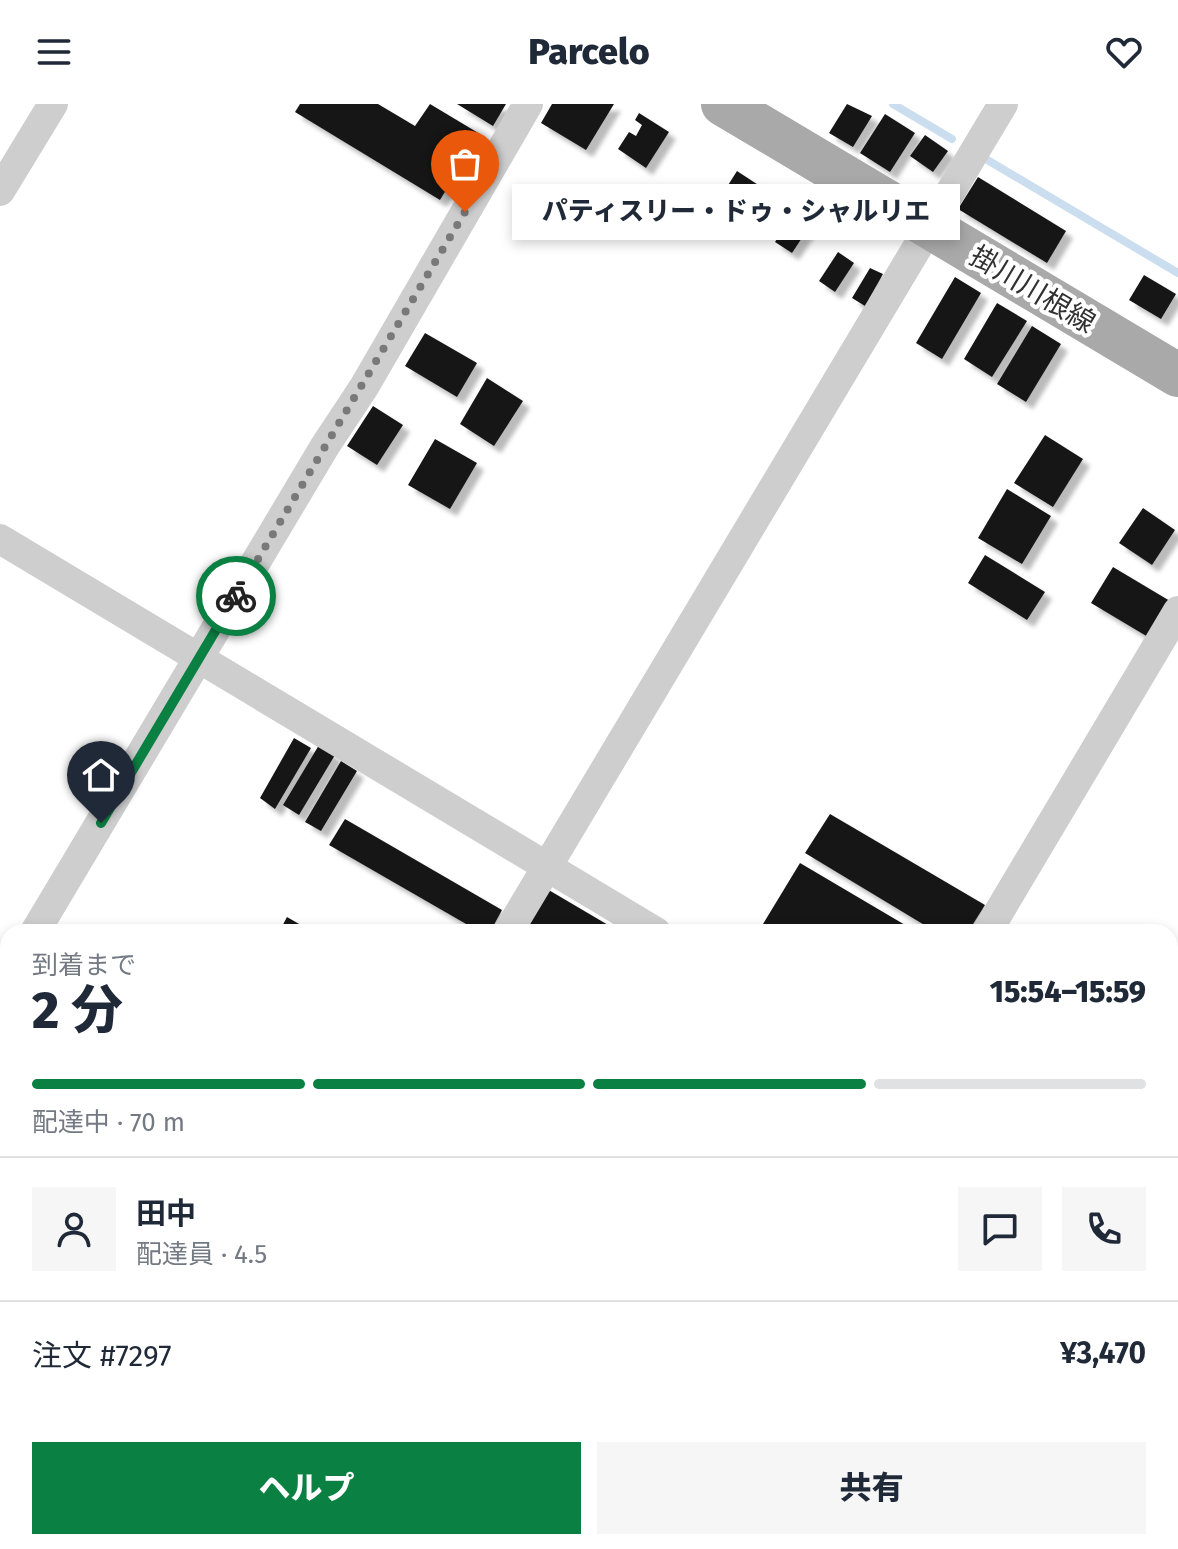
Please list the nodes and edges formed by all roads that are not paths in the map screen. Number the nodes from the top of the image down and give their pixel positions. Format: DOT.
graph roads {
  1 [pos="53,104"];
  2 [pos="528,104"];
  3 [pos="723,104"];
  4 [pos="1003,104"];
  5 [pos="0,191"];
  6 [pos="929,227"];
  7 [pos="1178,375"];
  8 [pos="0,539"];
  9 [pos="1178,611"];
  10 [pos="199,659"];
  11 [pos="547,867"];
  12 [pos="40,924"];
  13 [pos="513,924"];
  14 [pos="643,924"];
  15 [pos="992,924"];
  1 -- 5 [label="street"];
  2 -- 10 [label="street"];
  3 -- 6 [label="main road, 掛川川根線"];
  4 -- 6 [label="street"];
  6 -- 7 [label="main road, 掛川川根線"];
  6 -- 11 [label="street"];
  8 -- 10 [label="street"];
  9 -- 15 [label="street"];
  10 -- 11 [label="street"];
  10 -- 12 [label="street"];
  11 -- 13 [label="street"];
  11 -- 14 [label="street"];
}
